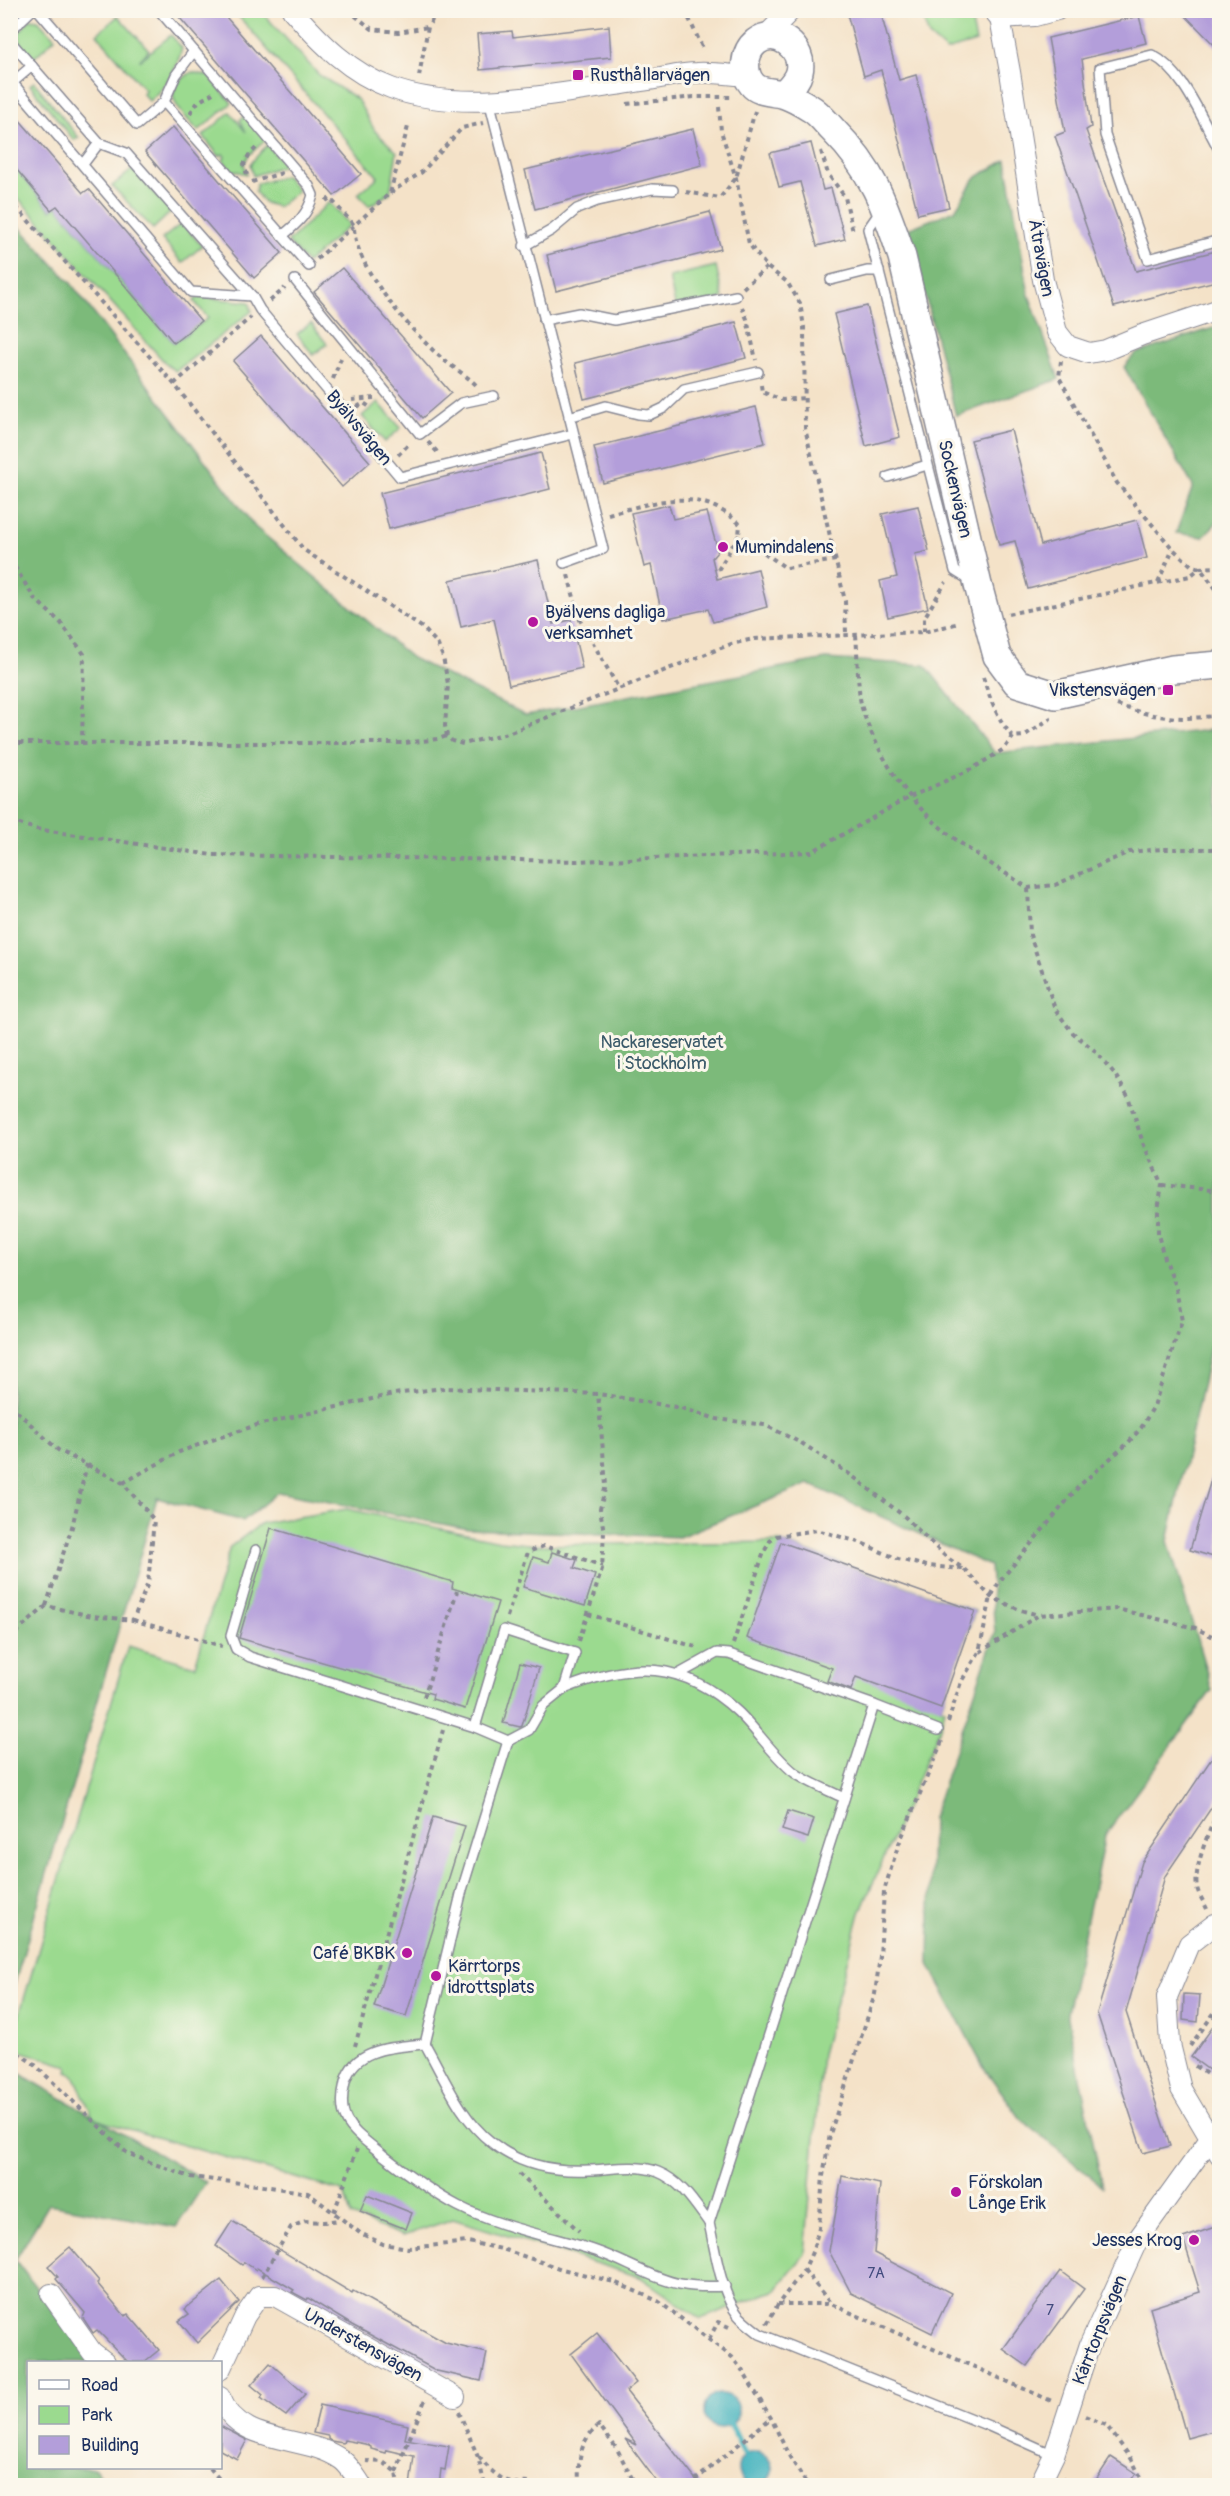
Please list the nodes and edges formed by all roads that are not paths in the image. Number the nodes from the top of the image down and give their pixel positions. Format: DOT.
graph roads {
  1 [pos="32,10"];
  2 [pos="38,10"];
  3 [pos="159,10"];
  4 [pos="292,10"];
  5 [pos="790,10"];
  6 [pos="796,10"];
  7 [pos="1057,10"];
  8 [pos="10,14"];
  9 [pos="997,14"];
  10 [pos="19,23"];
  11 [pos="10,31"];
  12 [pos="10,41"];
  13 [pos="194,51"];
  14 [pos="797,56"];
  15 [pos="32,66"];
  16 [pos="749,67"];
  17 [pos="12,81"];
  18 [pos="784,94"];
  19 [pos="489,100"];
  20 [pos="164,102"];
  21 [pos="813,110"];
  22 [pos="99,144"];
  23 [pos="1220,151"];
  24 [pos="83,165"];
  25 [pos="673,190"];
  26 [pos="885,205"];
  27 [pos="282,236"];
  28 [pos="1220,240"];
  29 [pos="525,246"];
  30 [pos="309,266"];
  31 [pos="879,271"];
  32 [pos="831,279"];
  33 [pos="295,280"];
  34 [pos="252,296"];
  35 [pos="736,296"];
  36 [pos="1220,309"];
  37 [pos="544,320"];
  38 [pos="758,372"];
  39 [pos="491,397"];
  40 [pos="569,417"];
  41 [pos="573,434"];
  42 [pos="927,465"];
  43 [pos="888,477"];
  44 [pos="564,563"];
  45 [pos="978,585"];
  46 [pos="1220,665"];
  47 [pos="256,1550"];
  48 [pos="679,1674"];
  49 [pos="564,1689"];
  50 [pos="874,1705"];
  51 [pos="475,1727"];
  52 [pos="938,1730"];
  53 [pos="508,1741"];
  54 [pos="844,1798"];
  55 [pos="1215,1924"];
  56 [pos="425,2044"];
  57 [pos="1217,2139"];
  58 [pos="709,2223"];
  59 [pos="725,2286"];
  60 [pos="51,2294"];
  61 [pos="104,2361"];
  62 [pos="222,2366"];
  63 [pos="456,2397"];
  64 [pos="222,2402"];
  65 [pos="1054,2455"];
  66 [pos="357,2478"];
  67 [pos="1039,2486"];
  1 -- 10 [label="lane"];
  2 -- 20 [label="lane"];
  3 -- 13 [label="lane"];
  4 -- 19 [label="street"];
  5 -- 16 [label="street"];
  6 -- 14 [label="street"];
  7 -- 9 [label="street"];
  8 -- 10 [label="lane"];
  9 -- 36 [label="street, Ätravägen"];
  10 -- 11 [label="lane"];
  12 -- 15 [label="lane, Byälvsvägen"];
  13 -- 20 [label="lane"];
  13 -- 27 [label="lane"];
  14 -- 16 [label="street"];
  14 -- 18 [label="street"];
  14 -- 21 [label="street"];
  15 -- 17 [label="lane"];
  15 -- 22 [label="lane, Byälvsvägen"];
  16 -- 18 [label="street"];
  16 -- 19 [label="street"];
  17 -- 24 [label="lane"];
  18 -- 21 [label="street, Sockenvägen"];
  19 -- 29 [label="lane"];
  20 -- 27 [label="lane"];
  21 -- 26 [label="street, Sockenvägen"];
  22 -- 24 [label="lane"];
  22 -- 34 [label="lane, Byälvsvägen"];
  23 -- 28 [label="lane"];
  24 -- 34 [label="lane"];
  25 -- 29 [label="lane"];
  26 -- 31 [label="lane"];
  26 -- 45 [label="street, Sockenvägen"];
  27 -- 30 [label="lane"];
  29 -- 37 [label="lane"];
  31 -- 32 [label="lane"];
  31 -- 42 [label="lane"];
  33 -- 39 [label="lane"];
  34 -- 41 [label="lane, Byälvsvägen"];
  35 -- 37 [label="lane"];
  37 -- 40 [label="lane"];
  38 -- 40 [label="lane"];
  40 -- 41 [label="lane"];
  41 -- 44 [label="lane"];
  42 -- 43 [label="lane"];
  42 -- 45 [label="lane"];
  45 -- 46 [label="street, Sockenvägen"];
  47 -- 51 [label="lane"];
  48 -- 49 [label="lane"];
  48 -- 50 [label="lane"];
  48 -- 54 [label="lane"];
  49 -- 51 [label="lane"];
  49 -- 53 [label="lane"];
  50 -- 52 [label="lane"];
  50 -- 54 [label="lane"];
  51 -- 53 [label="lane"];
  53 -- 56 [label="lane"];
  54 -- 58 [label="lane"];
  55 -- 57 [label="street"];
  56 -- 58 [label="lane"];
  56 -- 59 [label="lane"];
  57 -- 65 [label="street, Kärrtorpsvägen"];
  58 -- 59 [label="lane"];
  59 -- 65 [label="lane"];
  60 -- 61 [label="street"];
  62 -- 63 [label="street, Understensvägen"];
  64 -- 66 [label="street"];
  65 -- 67 [label="street, Kärrtorpsvägen"];
}
